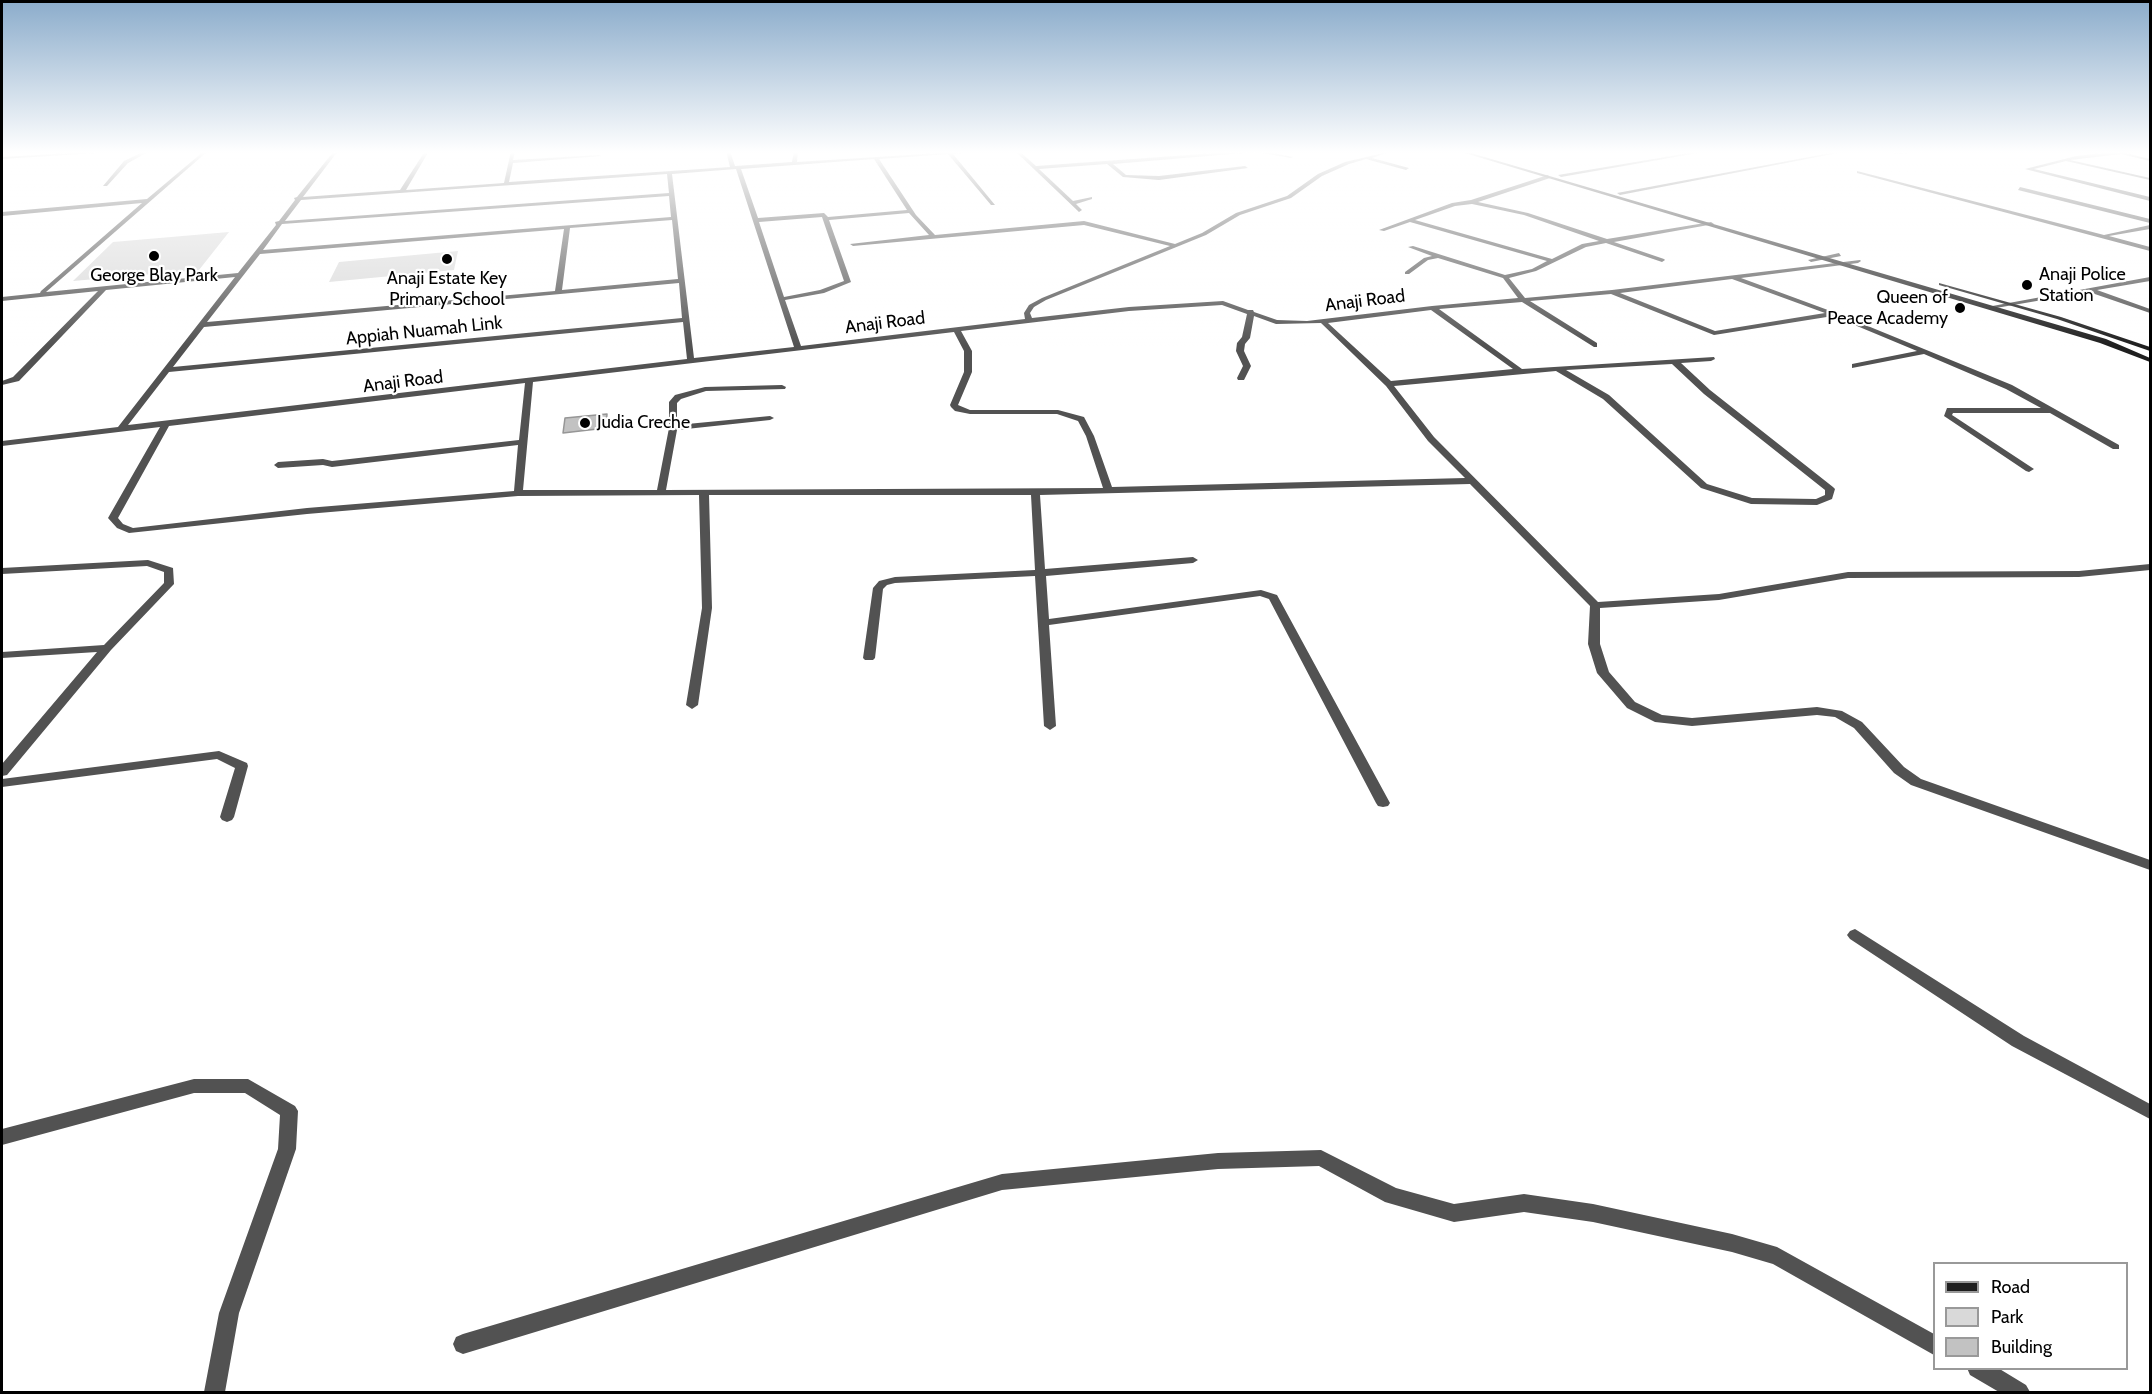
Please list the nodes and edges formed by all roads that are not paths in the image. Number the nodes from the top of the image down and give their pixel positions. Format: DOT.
graph roads {
  1 [pos="131,216"];
  2 [pos="283,216"];
  3 [pos="372,216"];
  4 [pos="754,216"];
  5 [pos="799,216"];
  6 [pos="823,216"];
  7 [pos="857,216"];
  8 [pos="915,216"];
  9 [pos="1235,216"];
  10 [pos="1420,216"];
  11 [pos="1532,216"];
  12 [pos="1683,216"];
  13 [pos="1701,216"];
  14 [pos="2027,216"];
  15 [pos="2131,216"];
  16 [pos="675,218"];
  17 [pos="826,219"];
  18 [pos="756,220"];
  19 [pos="1409,220"];
  20 [pos="2151,221"];
  21 [pos="278,223"];
  22 [pos="1711,224"];
  23 [pos="567,227"];
  24 [pos="2151,227"];
  25 [pos="1382,230"];
  26 [pos="933,236"];
  27 [pos="2103,236"];
  28 [pos="1605,240"];
  29 [pos="853,244"];
  30 [pos="1174,245"];
  31 [pos="1412,247"];
  32 [pos="2151,249"];
  33 [pos="256,252"];
  34 [pos="1839,255"];
  35 [pos="1437,256"];
  36 [pos="1825,258"];
  37 [pos="1662,260"];
  38 [pos="1554,261"];
  39 [pos="1858,261"];
  40 [pos="1845,264"];
  41 [pos="1770,271"];
  42 [pos="1407,273"];
  43 [pos="238,275"];
  44 [pos="1732,276"];
  45 [pos="1912,276"];
  46 [pos="1505,277"];
  47 [pos="2151,279"];
  48 [pos="682,281"];
  49 [pos="1934,282"];
  50 [pos="106,287"];
  51 [pos="2091,291"];
  52 [pos="44,292"];
  53 [pos="558,292"];
  54 [pos="1612,292"];
  55 [pos="2,299"];
  56 [pos="782,299"];
  57 [pos="1522,299"];
  58 [pos="2010,303"];
  59 [pos="1990,307"];
  60 [pos="1432,308"];
  61 [pos="2151,311"];
  62 [pos="1251,312"];
  63 [pos="1834,314"];
  64 [pos="686,320"];
  65 [pos="1029,321"];
  66 [pos="1322,321"];
  67 [pos="200,325"];
  68 [pos="957,330"];
  69 [pos="1594,345"];
  70 [pos="798,349"];
  71 [pos="2151,349"];
  72 [pos="1925,352"];
  73 [pos="1712,360"];
  74 [pos="2151,360"];
  75 [pos="1674,361"];
  76 [pos="691,362"];
  77 [pos="1855,366"];
  78 [pos="1558,369"];
  79 [pos="165,370"];
  80 [pos="1520,371"];
  81 [pos="1240,378"];
  82 [pos="529,382"];
  83 [pos="2,383"];
  84 [pos="1389,384"];
  85 [pos="782,387"];
  86 [pos="2051,411"];
  87 [pos="770,418"];
  88 [pos="166,424"];
  89 [pos="673,428"];
  90 [pos="120,430"];
  91 [pos="2,442"];
  92 [pos="521,442"];
  93 [pos="2116,447"];
  94 [pos="278,465"];
  95 [pos="2029,469"];
  96 [pos="1471,481"];
  97 [pos="1107,490"];
  98 [pos="1035,492"];
  99 [pos="518,493"];
  100 [pos="661,493"];
  101 [pos="704,493"];
  102 [pos="1193,560"];
  103 [pos="2151,567"];
  104 [pos="2,571"];
  105 [pos="1040,573"];
  106 [pos="1595,605"];
  107 [pos="1043,623"];
  108 [pos="106,648"];
  109 [pos="2,655"];
  110 [pos="869,658"];
  111 [pos="692,705"];
  112 [pos="1050,726"];
  113 [pos="2,772"];
  114 [pos="2,783"];
  115 [pos="1383,803"];
  116 [pos="227,817"];
  117 [pos="2151,864"];
  118 [pos="1855,935"];
  119 [pos="2151,1112"];
  120 [pos="2,1137"];
  121 [pos="464,1344"];
  122 [pos="1933,1344"];
  123 [pos="1980,1370"];
  124 [pos="215,1392"];
  125 [pos="2019,1392"];
  1 -- 52 [label="street"];
  2 -- 21 [label="street"];
  3 -- 21 [label="street"];
  4 -- 18 [label="street"];
  5 -- 18 [label="street"];
  6 -- 17 [label="street"];
  7 -- 17 [label="street"];
  8 -- 26 [label="street"];
  9 -- 30 [label="street"];
  10 -- 19 [label="street"];
  11 -- 28 [label="street"];
  12 -- 22 [label="main road"];
  13 -- 34 [label="main road"];
  14 -- 27 [label="street"];
  15 -- 20 [label="street"];
  16 -- 23 [label="street"];
  16 -- 48 [label="street"];
  17 -- 56 [label="street"];
  18 -- 56 [label="street"];
  19 -- 25 [label="street"];
  19 -- 38 [label="street"];
  21 -- 33 [label="street"];
  22 -- 28 [label="street"];
  22 -- 36 [label="main road"];
  23 -- 33 [label="street"];
  23 -- 53 [label="street"];
  24 -- 27 [label="street"];
  26 -- 29 [label="street"];
  26 -- 30 [label="street"];
  27 -- 32 [label="street"];
  28 -- 37 [label="street"];
  28 -- 38 [label="street"];
  30 -- 65 [label="street"];
  31 -- 35 [label="street"];
  33 -- 43 [label="street"];
  34 -- 36 [label="street, Anaji Road"];
  34 -- 39 [label="main road"];
  35 -- 42 [label="street"];
  35 -- 46 [label="street"];
  36 -- 40 [label="main road"];
  36 -- 41 [label="street, Anaji Road"];
  38 -- 46 [label="street"];
  39 -- 40 [label="street, Anaji Road"];
  39 -- 45 [label="main road"];
  40 -- 41 [label="street, Anaji Road"];
  40 -- 59 [label="main road"];
  41 -- 44 [label="street, Anaji Road"];
  43 -- 50 [label="street"];
  43 -- 67 [label="street"];
  44 -- 54 [label="street, Anaji Road"];
  44 -- 63 [label="street"];
  46 -- 57 [label="street"];
  47 -- 51 [label="street"];
  48 -- 53 [label="street"];
  48 -- 64 [label="street"];
  49 -- 58 [label="main road"];
  50 -- 52 [label="street"];
  50 -- 83 [label="street"];
  51 -- 58 [label="street"];
  51 -- 61 [label="street"];
  52 -- 55 [label="street"];
  53 -- 67 [label="street"];
  54 -- 57 [label="street, Anaji Road"];
  54 -- 63 [label="street"];
  56 -- 70 [label="street"];
  57 -- 60 [label="street, Anaji Road"];
  57 -- 69 [label="street"];
  58 -- 59 [label="street"];
  58 -- 71 [label="main road"];
  59 -- 74 [label="main road"];
  60 -- 66 [label="street, Anaji Road"];
  60 -- 80 [label="street"];
  62 -- 65 [label="street, Anaji Road"];
  62 -- 66 [label="street, Anaji Road"];
  62 -- 81 [label="street"];
  63 -- 72 [label="street"];
  64 -- 76 [label="street"];
  64 -- 79 [label="street, Appiah Nuamah Link"];
  65 -- 68 [label="street, Anaji Road"];
  66 -- 84 [label="street"];
  67 -- 79 [label="street"];
  68 -- 70 [label="street, Anaji Road"];
  68 -- 97 [label="street"];
  70 -- 76 [label="street, Anaji Road"];
  72 -- 77 [label="street"];
  72 -- 86 [label="street"];
  73 -- 75 [label="street"];
  75 -- 78 [label="street"];
  75 -- 78 [label="street"];
  76 -- 82 [label="street, Anaji Road"];
  78 -- 80 [label="street"];
  79 -- 90 [label="street"];
  80 -- 84 [label="street"];
  82 -- 88 [label="street, Anaji Road"];
  82 -- 92 [label="street"];
  84 -- 96 [label="street"];
  85 -- 89 [label="street"];
  86 -- 93 [label="street"];
  86 -- 95 [label="street"];
  87 -- 89 [label="street"];
  88 -- 90 [label="street, Anaji Road"];
  88 -- 99 [label="street"];
  89 -- 100 [label="street"];
  90 -- 91 [label="street, Anaji Road"];
  92 -- 94 [label="street"];
  92 -- 99 [label="street"];
  96 -- 97 [label="street"];
  96 -- 106 [label="street"];
  97 -- 98 [label="street"];
  98 -- 101 [label="street"];
  98 -- 105 [label="street"];
  99 -- 100 [label="street"];
  100 -- 101 [label="street"];
  101 -- 111 [label="street"];
  102 -- 105 [label="street"];
  103 -- 106 [label="street"];
  104 -- 108 [label="street"];
  105 -- 107 [label="street"];
  105 -- 110 [label="street"];
  106 -- 117 [label="street"];
  107 -- 112 [label="street"];
  107 -- 115 [label="street"];
  108 -- 109 [label="street"];
  108 -- 113 [label="street"];
  114 -- 116 [label="street"];
  118 -- 119 [label="street"];
  120 -- 124 [label="street"];
  121 -- 122 [label="street"];
  123 -- 125 [label="street"];
}
